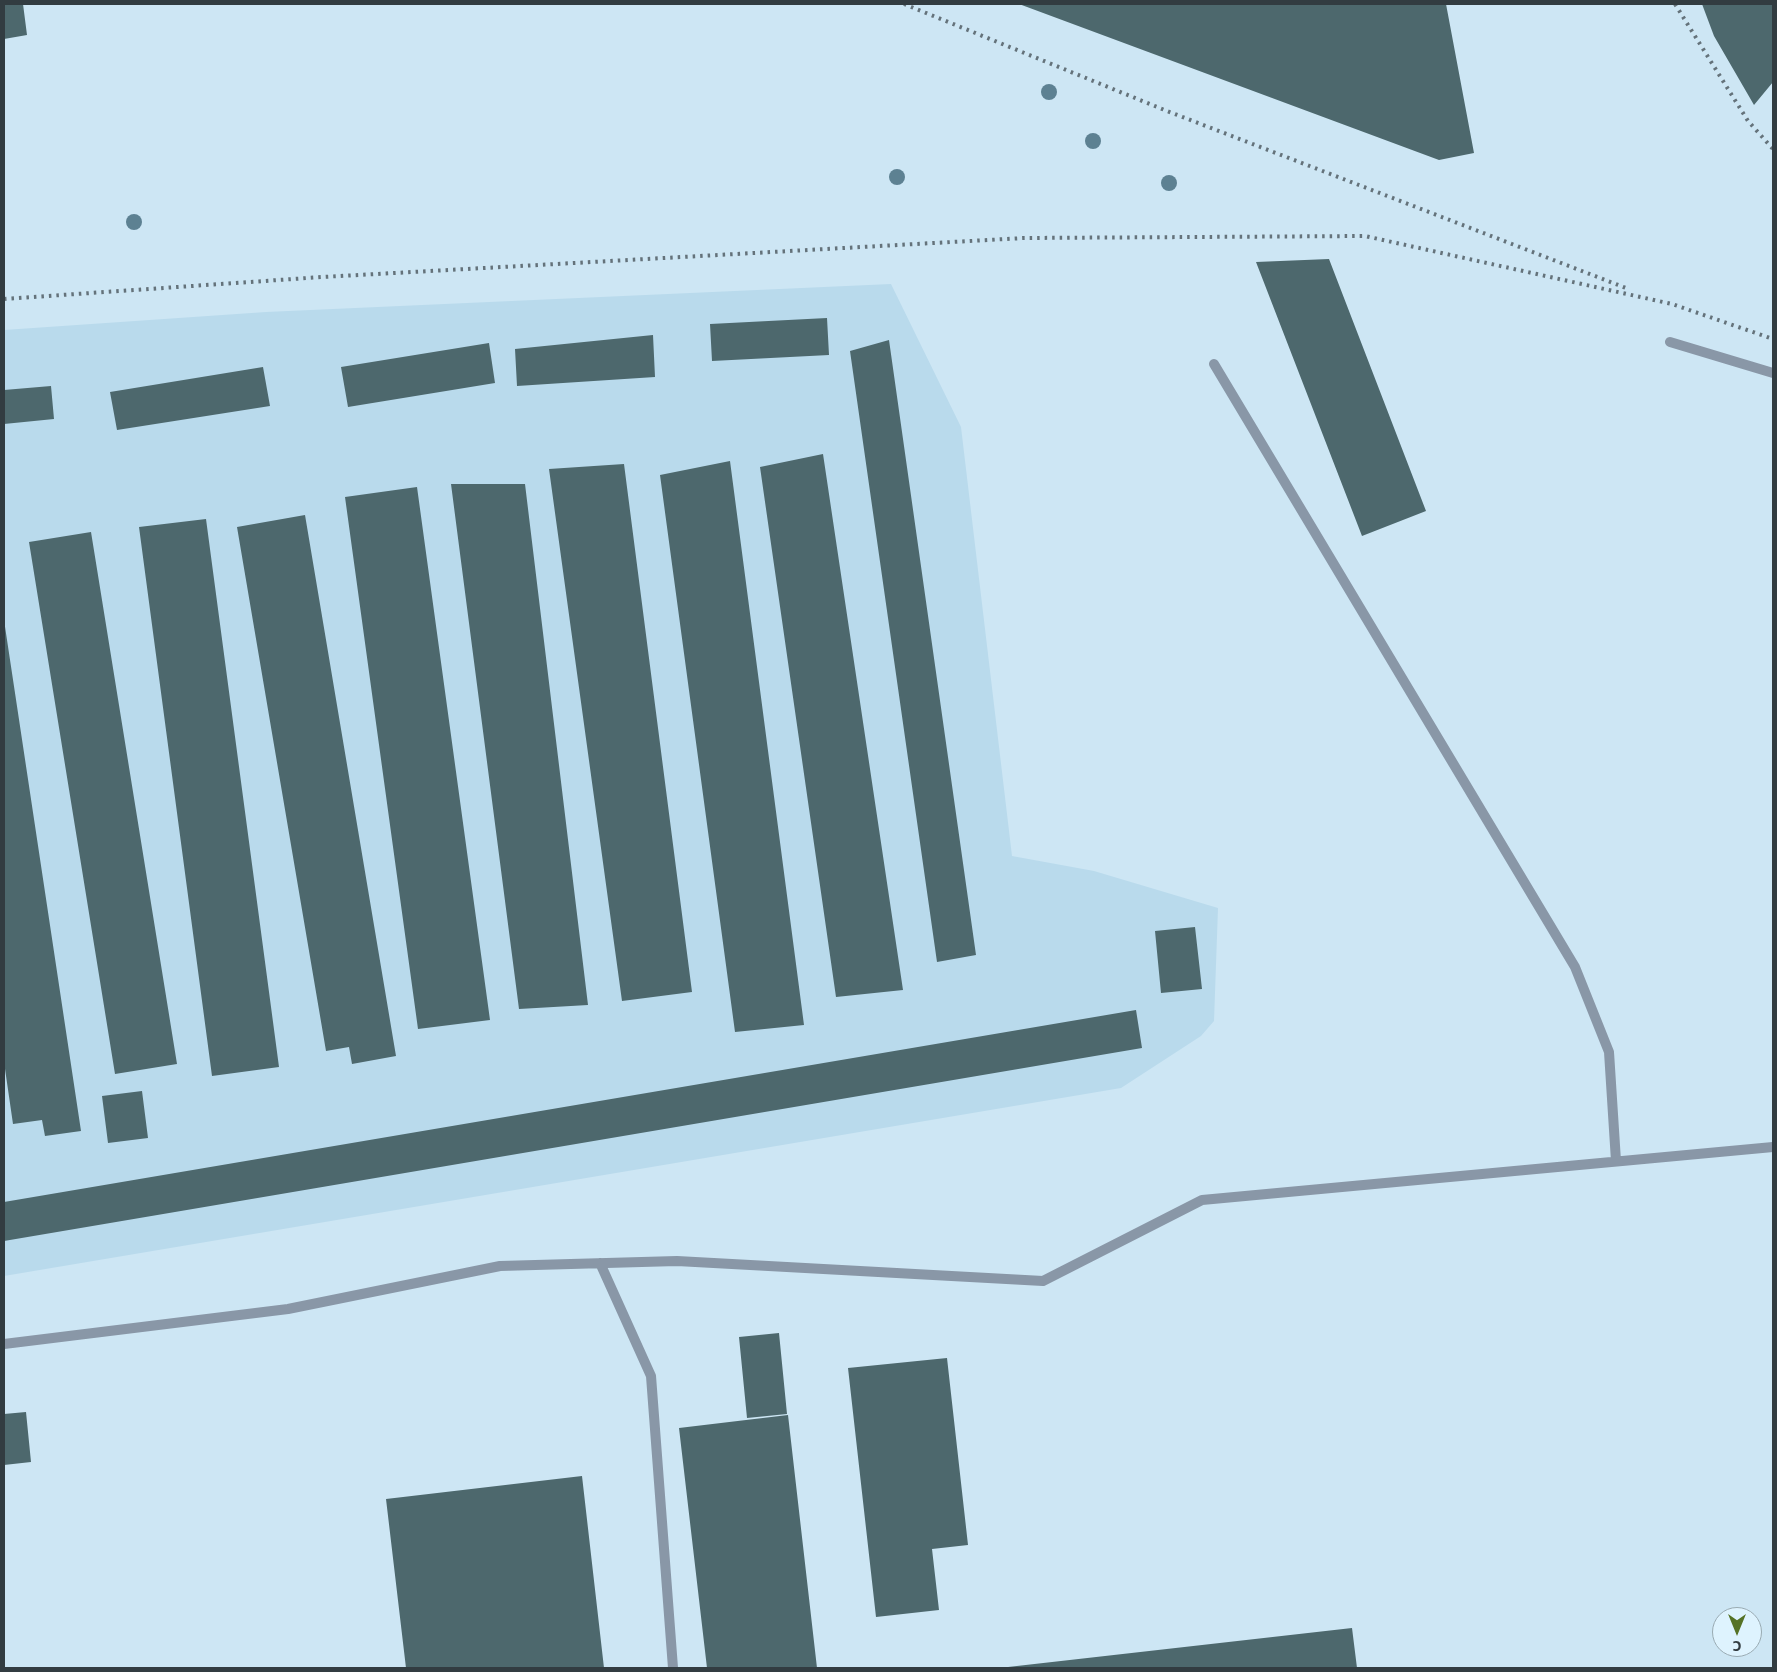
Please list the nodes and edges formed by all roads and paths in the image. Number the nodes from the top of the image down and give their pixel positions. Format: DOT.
graph roads {
  1 [pos="1670,342"];
  2 [pos="1214,364"];
  3 [pos="1773,373"];
  4 [pos="1773,1146"];
  5 [pos="1616,1161"];
  6 [pos="600,1263"];
  7 [pos="4,1344"];
  8 [pos="673,1668"];
  1 -- 3 [label="lane"];
  2 -- 5 [label="lane"];
  4 -- 5 [label="lane"];
  5 -- 6 [label="lane"];
  6 -- 7 [label="lane"];
  6 -- 8 [label="lane"];
}
